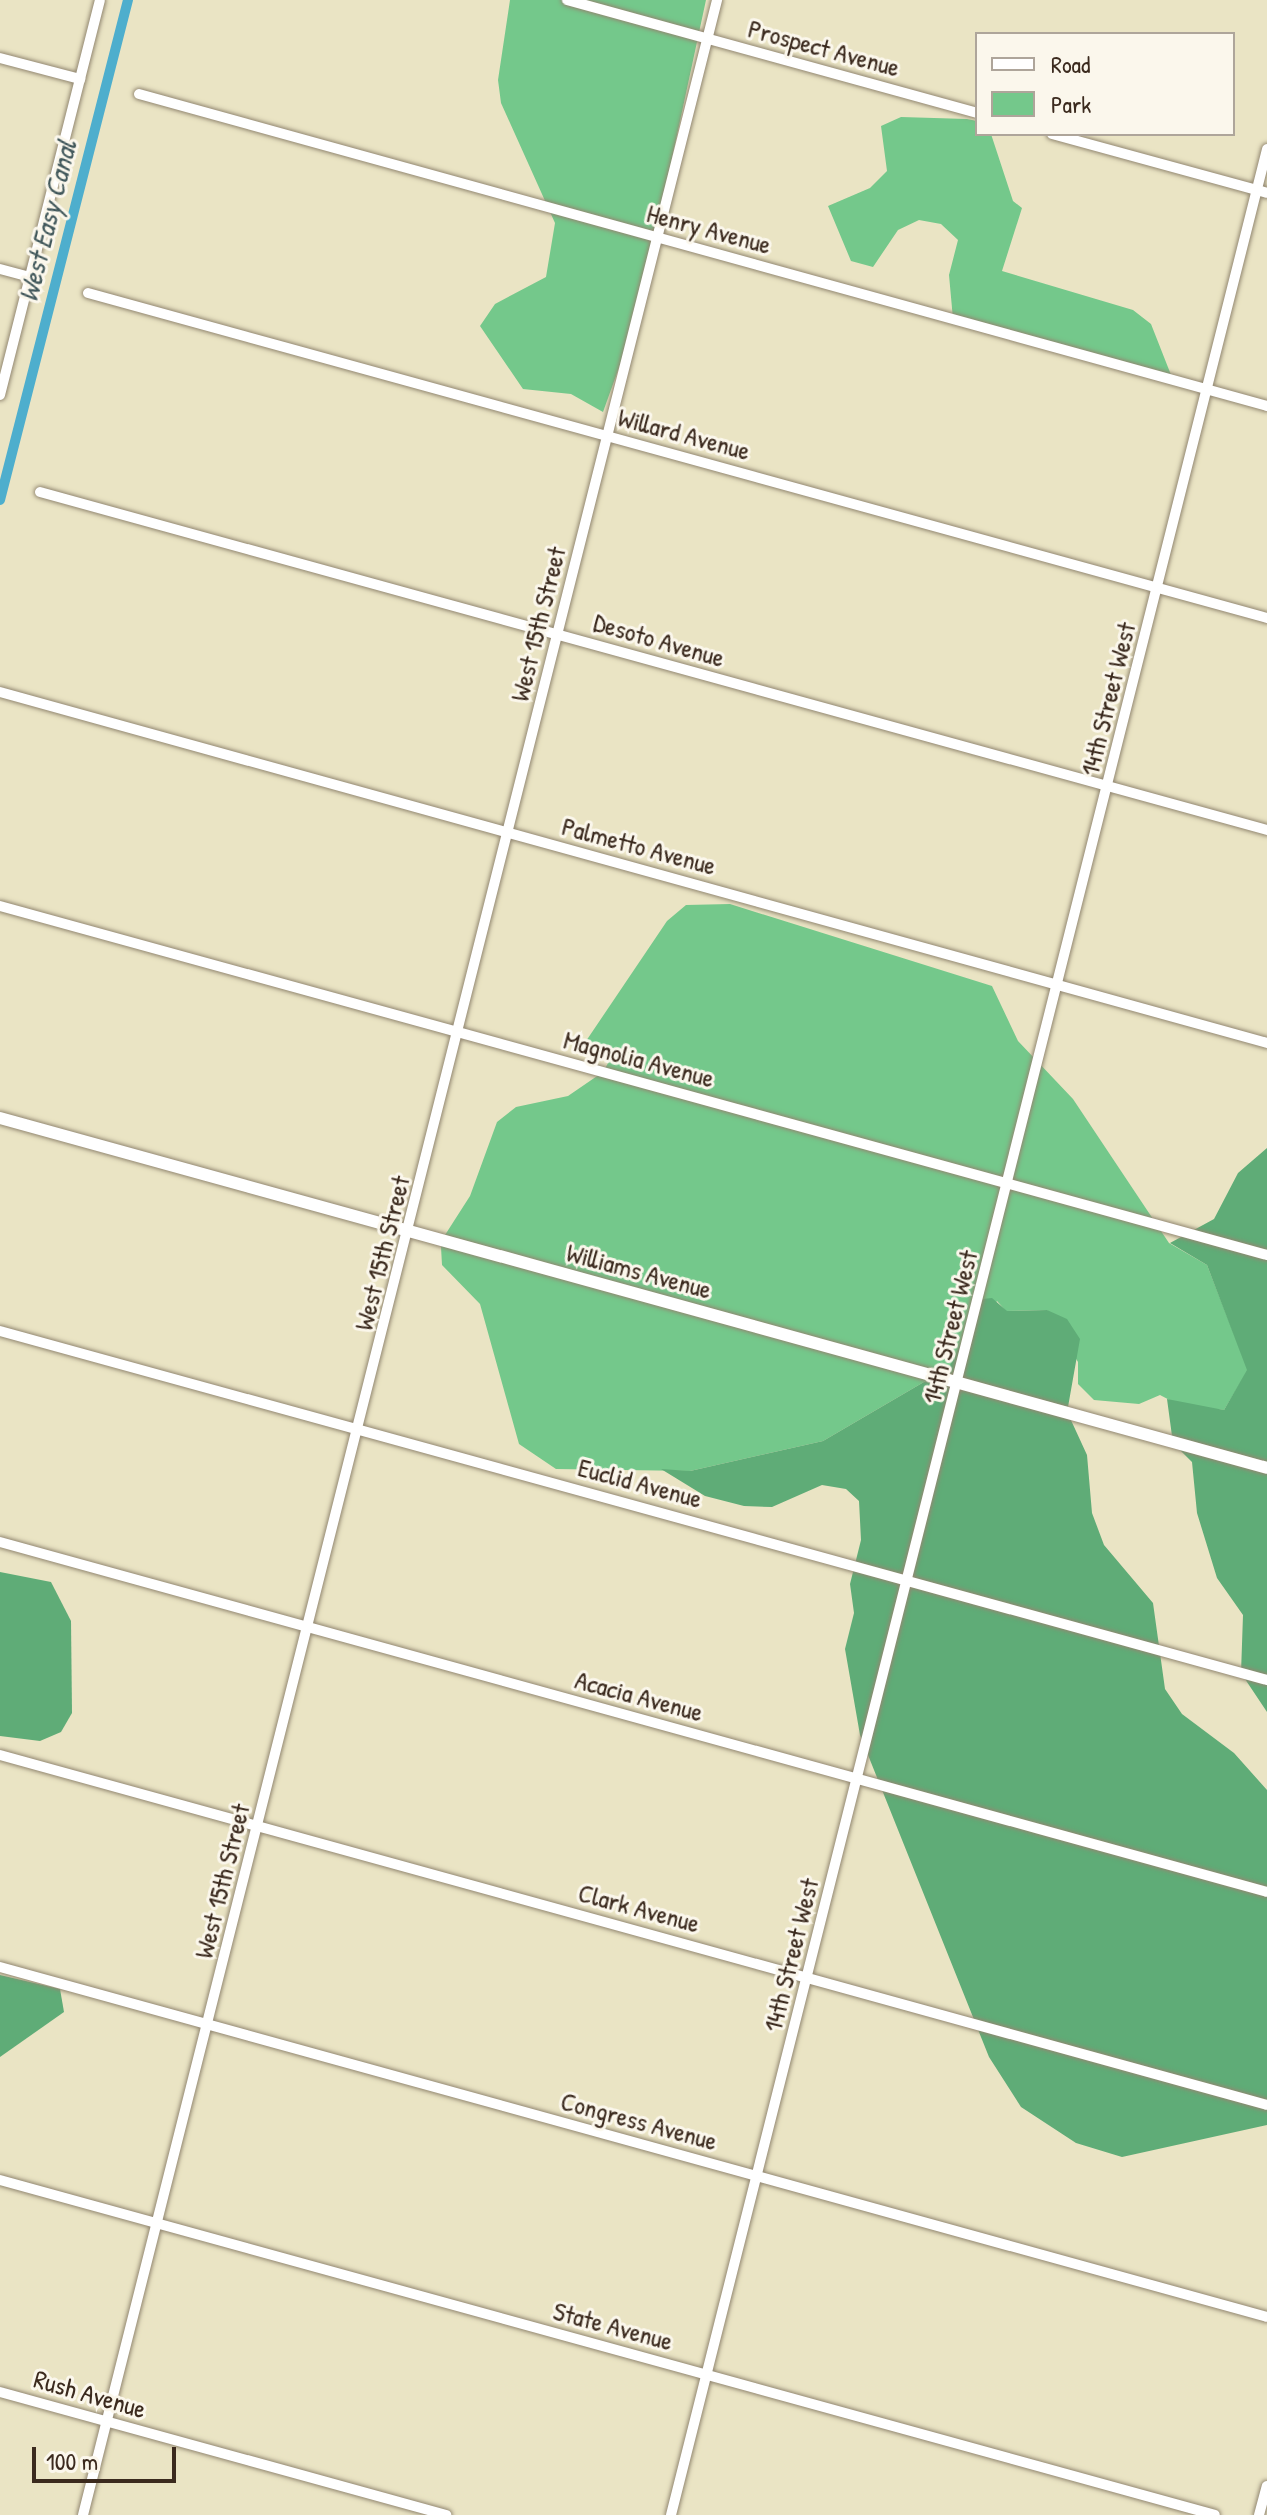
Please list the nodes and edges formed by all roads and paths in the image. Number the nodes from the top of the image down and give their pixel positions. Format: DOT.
graph roads {
  1 [pos="100,0"];
  2 [pos="567,0"];
  3 [pos="717,0"];
  4 [pos="707,39"];
  5 [pos="0,58"];
  6 [pos="80,79"];
  7 [pos="139,94"];
  8 [pos="975,112"];
  9 [pos="1059,136"];
  10 [pos="1267,149"];
  11 [pos="1262,192"];
  12 [pos="657,237"];
  13 [pos="0,269"];
  14 [pos="30,277"];
  15 [pos="88,293"];
  16 [pos="1207,389"];
  17 [pos="0,395"];
  18 [pos="1267,406"];
  19 [pos="608,436"];
  20 [pos="40,492"];
  21 [pos="1158,587"];
  22 [pos="1267,618"];
  23 [pos="559,635"];
  24 [pos="0,692"];
  25 [pos="1108,786"];
  26 [pos="1267,830"];
  27 [pos="509,833"];
  28 [pos="0,906"];
  29 [pos="1059,985"];
  30 [pos="459,1032"];
  31 [pos="1267,1043"];
  32 [pos="0,1118"];
  33 [pos="1009,1184"];
  34 [pos="410,1231"];
  35 [pos="1267,1255"];
  36 [pos="0,1331"];
  37 [pos="959,1383"];
  38 [pos="360,1429"];
  39 [pos="1267,1468"];
  40 [pos="0,1542"];
  41 [pos="909,1581"];
  42 [pos="309,1628"];
  43 [pos="1267,1680"];
  44 [pos="0,1755"];
  45 [pos="858,1780"];
  46 [pos="258,1825"];
  47 [pos="1267,1892"];
  48 [pos="0,1967"];
  49 [pos="808,1978"];
  50 [pos="208,2025"];
  51 [pos="1267,2105"];
  52 [pos="757,2177"];
  53 [pos="0,2180"];
  54 [pos="158,2224"];
  55 [pos="1267,2317"];
  56 [pos="707,2374"];
  57 [pos="0,2392"];
  58 [pos="107,2422"];
  59 [pos="1267,2486"];
  60 [pos="83,2515"];
  61 [pos="446,2515"];
  62 [pos="671,2515"];
  63 [pos="1215,2515"];
  64 [pos="1259,2515"];
  1 -- 6 [label="street"];
  2 -- 4 [label="street, Prospect Avenue"];
  3 -- 4 [label="street, West 15th Street"];
  4 -- 8 [label="street, Prospect Avenue"];
  4 -- 12 [label="street, West 15th Street"];
  5 -- 6 [label="street"];
  6 -- 14 [label="street"];
  7 -- 12 [label="street, Henry Avenue"];
  9 -- 11 [label="street"];
  10 -- 11 [label="street, 14th Street West"];
  11 -- 16 [label="street, 14th Street West"];
  12 -- 16 [label="street, Henry Avenue"];
  12 -- 19 [label="street, West 15th Street"];
  13 -- 14 [label="street"];
  14 -- 17 [label="street"];
  15 -- 19 [label="street, Willard Avenue"];
  16 -- 18 [label="street, Henry Avenue"];
  16 -- 21 [label="street, 14th Street West"];
  19 -- 21 [label="street, Willard Avenue"];
  19 -- 23 [label="street, West 15th Street"];
  20 -- 23 [label="street, Desoto Avenue"];
  21 -- 22 [label="street, Willard Avenue"];
  21 -- 25 [label="street, 14th Street West"];
  23 -- 25 [label="street, Desoto Avenue"];
  23 -- 27 [label="street, West 15th Street"];
  24 -- 27 [label="street, Palmetto Avenue"];
  25 -- 26 [label="street, Desoto Avenue"];
  25 -- 29 [label="street, 14th Street West"];
  27 -- 29 [label="street, Palmetto Avenue"];
  27 -- 30 [label="street, West 15th Street"];
  28 -- 30 [label="street, Magnolia Avenue"];
  29 -- 31 [label="street, Palmetto Avenue"];
  29 -- 33 [label="street, 14th Street West"];
  30 -- 33 [label="street, Magnolia Avenue"];
  30 -- 34 [label="street, West 15th Street"];
  32 -- 34 [label="street, Williams Avenue"];
  33 -- 35 [label="street, Magnolia Avenue"];
  33 -- 37 [label="street, 14th Street West"];
  34 -- 37 [label="street, Williams Avenue"];
  34 -- 38 [label="street, West 15th Street"];
  36 -- 38 [label="street, Euclid Avenue"];
  37 -- 39 [label="street, Williams Avenue"];
  37 -- 41 [label="street, 14th Street West"];
  38 -- 41 [label="street, Euclid Avenue"];
  38 -- 42 [label="street, West 15th Street"];
  40 -- 42 [label="street, Acacia Avenue"];
  41 -- 43 [label="street, Euclid Avenue"];
  41 -- 45 [label="street, 14th Street West"];
  42 -- 45 [label="street, Acacia Avenue"];
  42 -- 46 [label="street, West 15th Street"];
  44 -- 46 [label="street, Clark Avenue"];
  45 -- 47 [label="street, Acacia Avenue"];
  45 -- 49 [label="street, 14th Street West"];
  46 -- 49 [label="street, Clark Avenue"];
  46 -- 50 [label="street, West 15th Street"];
  48 -- 50 [label="street, Congress Avenue"];
  49 -- 51 [label="street, Clark Avenue"];
  49 -- 52 [label="street, 14th Street West"];
  50 -- 52 [label="street, Congress Avenue"];
  50 -- 54 [label="street, West 15th Street"];
  52 -- 55 [label="street, Congress Avenue"];
  52 -- 56 [label="street, 14th Street West"];
  53 -- 54 [label="street, State Avenue"];
  54 -- 56 [label="street, State Avenue"];
  54 -- 58 [label="street, West 15th Street"];
  56 -- 62 [label="street, 14th Street West"];
  56 -- 63 [label="street, State Avenue"];
  57 -- 58 [label="street, Rush Avenue"];
  58 -- 60 [label="street, West 15th Street"];
  58 -- 61 [label="street, Rush Avenue"];
  59 -- 64 [label="street"];
}
